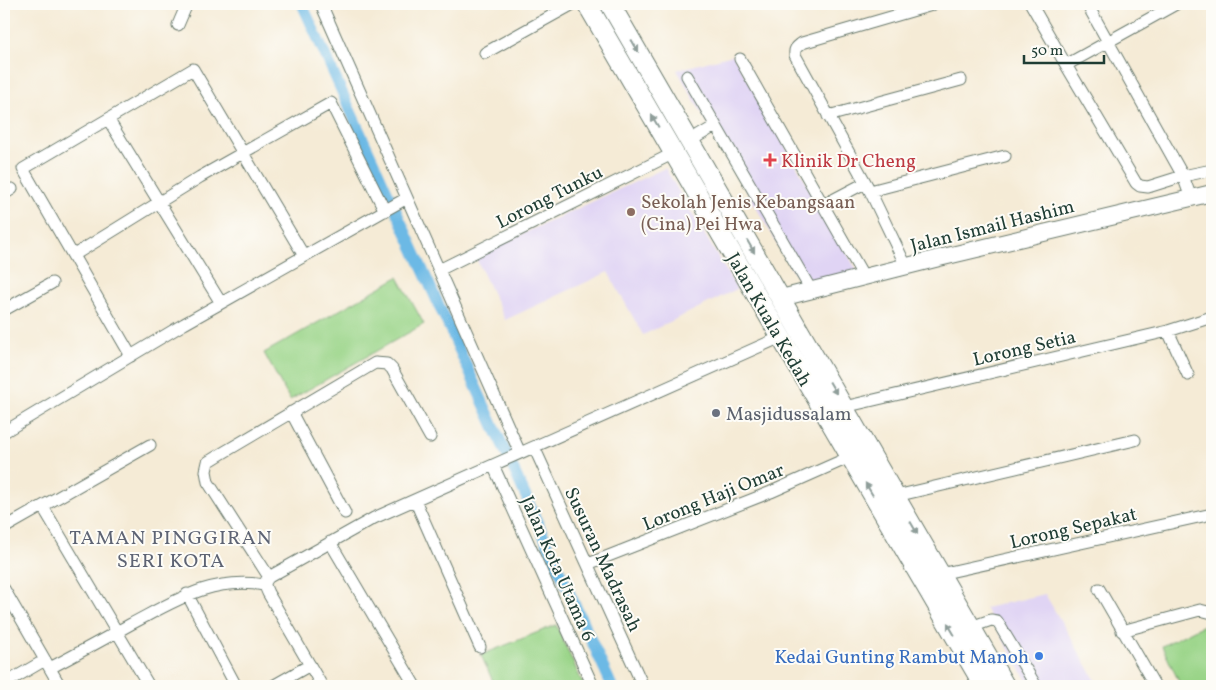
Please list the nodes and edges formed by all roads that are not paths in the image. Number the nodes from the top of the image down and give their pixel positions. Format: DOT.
graph roads {
  1 [pos="186,4"];
  2 [pos="321,4"];
  3 [pos="572,4"];
  4 [pos="587,4"];
  5 [pos="610,4"];
  6 [pos="1031,4"];
  7 [pos="1087,4"];
  8 [pos="1176,4"];
  9 [pos="932,5"];
  10 [pos="178,25"];
  11 [pos="1108,41"];
  12 [pos="485,53"];
  13 [pos="740,60"];
  14 [pos="1066,65"];
  15 [pos="687,76"];
  16 [pos="961,80"];
  17 [pos="828,116"];
  18 [pos="108,119"];
  19 [pos="715,126"];
  20 [pos="690,141"];
  21 [pos="243,153"];
  22 [pos="674,153"];
  23 [pos="1005,156"];
  24 [pos="1212,170"];
  25 [pos="1183,176"];
  26 [pos="868,187"];
  27 [pos="1212,193"];
  28 [pos="1191,198"];
  29 [pos="159,203"];
  30 [pos="395,205"];
  31 [pos="824,205"];
  32 [pos="74,255"];
  33 [pos="304,256"];
  34 [pos="906,266"];
  35 [pos="439,270"];
  36 [pos="864,277"];
  37 [pos="52,283"];
  38 [pos="811,290"];
  39 [pos="781,298"];
  40 [pos="221,303"];
  41 [pos="4,310"];
  42 [pos="1212,317"];
  43 [pos="1168,331"];
  44 [pos="781,337"];
  45 [pos="131,356"];
  46 [pos="1188,375"];
  47 [pos="844,407"];
  48 [pos="291,412"];
  49 [pos="5,428"];
  50 [pos="430,437"];
  51 [pos="1135,440"];
  52 [pos="150,445"];
  53 [pos="534,447"];
  54 [pos="516,455"];
  55 [pos="850,457"];
  56 [pos="497,464"];
  57 [pos="896,496"];
  58 [pos="414,500"];
  59 [pos="43,506"];
  60 [pos="345,513"];
  61 [pos="1212,514"];
  62 [pos="4,528"];
  63 [pos="330,542"];
  64 [pos="588,564"];
  65 [pos="940,574"];
  66 [pos="267,581"];
  67 [pos="4,589"];
  68 [pos="1099,589"];
  69 [pos="187,594"];
  70 [pos="1212,613"];
  71 [pos="971,627"];
  72 [pos="1122,631"];
  73 [pos="117,632"];
  74 [pos="480,647"];
  75 [pos="47,664"];
  76 [pos="310,665"];
  77 [pos="4,684"];
  78 [pos="60,686"];
  79 [pos="148,686"];
  80 [pos="236,686"];
  81 [pos="273,686"];
  82 [pos="322,686"];
  83 [pos="415,686"];
  84 [pos="593,686"];
  85 [pos="643,686"];
  86 [pos="984,686"];
  87 [pos="1005,686"];
  88 [pos="1036,686"];
  89 [pos="1155,686"];
  1 -- 10 [label="street"];
  2 -- 30 [label="street"];
  3 -- 12 [label="street"];
  22 -- 4 [label="main road, Jalan Kuala Kedah, one-way"];
  5 -- 20 [label="main road, Jalan Kuala Kedah, one-way"];
  6 -- 14 [label="street"];
  7 -- 11 [label="street"];
  8 -- 11 [label="street"];
  9 -- 17 [label="street"];
  11 -- 14 [label="street"];
  11 -- 25 [label="street"];
  13 -- 31 [label="street"];
  14 -- 25 [label="street"];
  15 -- 19 [label="street"];
  16 -- 17 [label="street"];
  17 -- 26 [label="street"];
  18 -- 21 [label="street"];
  18 -- 29 [label="street"];
  18 -- 32 [label="street"];
  19 -- 20 [label="street"];
  19 -- 38 [label="street"];
  20 -- 39 [label="main road, Jalan Kuala Kedah, one-way"];
  21 -- 29 [label="street"];
  21 -- 30 [label="street"];
  21 -- 33 [label="street"];
  22 -- 35 [label="street, Lorong Tunku"];
  22 -- 44 [label="main road, Jalan Kuala Kedah"];
  23 -- 26 [label="street"];
  24 -- 25 [label="street"];
  25 -- 28 [label="street"];
  26 -- 31 [label="street"];
  26 -- 34 [label="street"];
  27 -- 28 [label="street, Jalan Ismail Hashim"];
  28 -- 34 [label="street, Jalan Ismail Hashim"];
  29 -- 32 [label="street"];
  29 -- 40 [label="street"];
  30 -- 33 [label="street"];
  30 -- 35 [label="street"];
  31 -- 36 [label="street"];
  32 -- 45 [label="street"];
  33 -- 40 [label="street"];
  34 -- 36 [label="street, Jalan Ismail Hashim"];
  35 -- 54 [label="street"];
  36 -- 38 [label="street, Jalan Ismail Hashim"];
  37 -- 41 [label="street"];
  38 -- 39 [label="street, Jalan Ismail Hashim"];
  39 -- 47 [label="main road, Jalan Kuala Kedah, one-way"];
  40 -- 45 [label="street"];
  42 -- 43 [label="street, Lorong Setia"];
  43 -- 46 [label="street"];
  43 -- 47 [label="street, Lorong Setia"];
  44 -- 53 [label="street"];
  44 -- 55 [label="main road, Jalan Kuala Kedah"];
  45 -- 49 [label="street"];
  47 -- 57 [label="main road, Jalan Kuala Kedah"];
  48 -- 50 [label="street"];
  48 -- 60 [label="street"];
  48 -- 66 [label="street"];
  51 -- 57 [label="street"];
  52 -- 59 [label="street"];
  53 -- 54 [label="street"];
  53 -- 64 [label="street, Susuran Madrasah"];
  54 -- 56 [label="street"];
  55 -- 64 [label="street, Lorong Haji Omar"];
  86 -- 55 [label="main road, Jalan Kuala Kedah, one-way"];
  56 -- 58 [label="street"];
  56 -- 84 [label="street, Jalan Kota Utama 6"];
  57 -- 65 [label="main road, Jalan Kuala Kedah, one-way"];
  58 -- 63 [label="street"];
  58 -- 74 [label="street"];
  59 -- 62 [label="street"];
  59 -- 73 [label="street"];
  61 -- 65 [label="street, Lorong Sepakat"];
  63 -- 66 [label="street"];
  63 -- 83 [label="street"];
  64 -- 85 [label="street, Susuran Madrasah"];
  65 -- 71 [label="main road, Jalan Kuala Kedah"];
  66 -- 69 [label="street"];
  66 -- 76 [label="street"];
  67 -- 75 [label="street"];
  68 -- 72 [label="street"];
  69 -- 73 [label="street"];
  69 -- 80 [label="street"];
  70 -- 72 [label="street"];
  71 -- 87 [label="main road, Jalan Kuala Kedah"];
  71 -- 88 [label="street"];
  72 -- 89 [label="street"];
  73 -- 75 [label="street"];
  73 -- 79 [label="street"];
  75 -- 77 [label="street"];
  75 -- 78 [label="street"];
  76 -- 81 [label="street"];
  76 -- 82 [label="street"];
}
